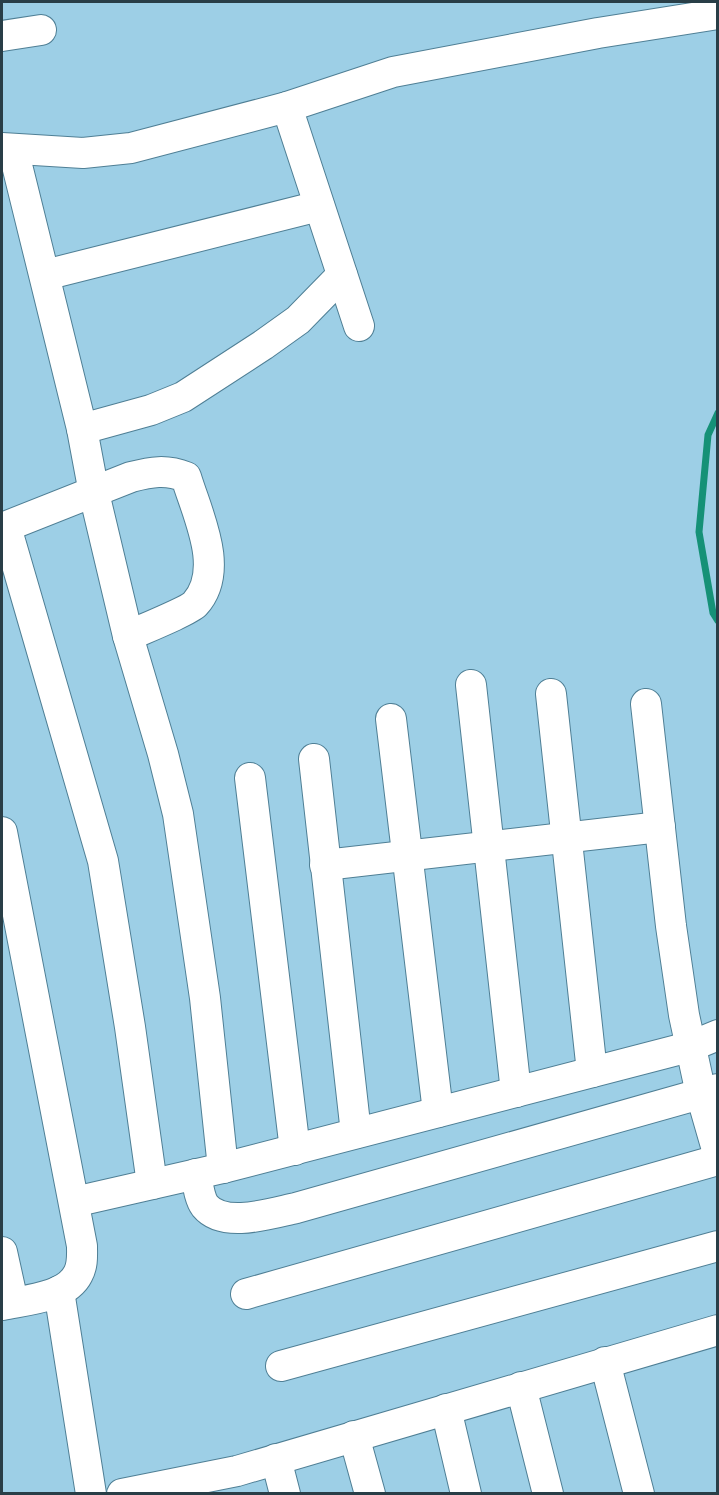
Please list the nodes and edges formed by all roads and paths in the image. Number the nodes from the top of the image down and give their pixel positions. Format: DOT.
graph roads {
  1 [pos="717,14"];
  2 [pos="40,30"];
  3 [pos="2,36"];
  4 [pos="287,107"];
  5 [pos="7,149"];
  6 [pos="319,206"];
  7 [pos="45,275"];
  8 [pos="342,275"];
  9 [pos="358,326"];
  10 [pos="82,429"];
  11 [pos="93,493"];
  12 [pos="4,528"];
  13 [pos="128,636"];
  14 [pos="471,685"];
  15 [pos="551,694"];
  16 [pos="646,704"];
  17 [pos="391,719"];
  18 [pos="314,759"];
  19 [pos="250,778"];
  20 [pos="660,826"];
  21 [pos="2,832"];
  22 [pos="567,837"];
  23 [pos="489,846"];
  24 [pos="407,856"];
  25 [pos="326,865"];
  26 [pos="717,1035"];
  27 [pos="690,1047"];
  28 [pos="592,1072"];
  29 [pos="516,1092"];
  30 [pos="709,1092"];
  31 [pos="438,1112"];
  32 [pos="356,1133"];
  33 [pos="295,1149"];
  34 [pos="717,1153"];
  35 [pos="717,1160"];
  36 [pos="210,1171"];
  37 [pos="152,1185"];
  38 [pos="74,1202"];
  39 [pos="717,1246"];
  40 [pos="2,1252"];
  41 [pos="59,1291"];
  42 [pos="246,1294"];
  43 [pos="7,1303"];
  44 [pos="717,1330"];
  45 [pos="605,1362"];
  46 [pos="281,1366"];
  47 [pos="521,1386"];
  48 [pos="446,1409"];
  49 [pos="354,1436"];
  50 [pos="276,1459"];
  51 [pos="197,1487"];
  52 [pos="91,1494"];
  53 [pos="122,1494"];
  54 [pos="285,1494"];
  55 [pos="370,1494"];
  56 [pos="466,1494"];
  57 [pos="548,1494"];
  58 [pos="639,1494"];
  1 -- 4 [label="street"];
  2 -- 3 [label="street"];
  4 -- 5 [label="street"];
  4 -- 6 [label="street"];
  5 -- 7 [label="street"];
  6 -- 7 [label="street"];
  6 -- 8 [label="street"];
  7 -- 10 [label="street"];
  8 -- 9 [label="street"];
  8 -- 10 [label="street"];
  10 -- 11 [label="street"];
  11 -- 12 [label="street"];
  11 -- 13 [label="street"];
  11 -- 13 [label="street"];
  12 -- 37 [label="street"];
  13 -- 36 [label="street"];
  14 -- 23 [label="street"];
  15 -- 22 [label="street"];
  16 -- 20 [label="street"];
  17 -- 24 [label="street"];
  18 -- 25 [label="street"];
  19 -- 33 [label="street"];
  20 -- 22 [label="street"];
  20 -- 27 [label="street"];
  21 -- 38 [label="street"];
  22 -- 23 [label="street"];
  22 -- 28 [label="street"];
  23 -- 24 [label="street"];
  23 -- 29 [label="street"];
  24 -- 25 [label="street"];
  24 -- 31 [label="street"];
  25 -- 32 [label="street"];
  26 -- 27 [label="street"];
  27 -- 28 [label="street"];
  27 -- 30 [label="street"];
  28 -- 29 [label="street"];
  29 -- 31 [label="street"];
  30 -- 34 [label="street"];
  30 -- 36 [label="street"];
  31 -- 32 [label="street"];
  32 -- 33 [label="street"];
  33 -- 36 [label="street"];
  35 -- 42 [label="street"];
  36 -- 37 [label="street"];
  37 -- 38 [label="street"];
  38 -- 41 [label="street"];
  39 -- 46 [label="street"];
  40 -- 43 [label="street"];
  41 -- 43 [label="street"];
  41 -- 52 [label="street"];
  44 -- 45 [label="street"];
  45 -- 47 [label="street"];
  45 -- 58 [label="street"];
  47 -- 48 [label="street"];
  47 -- 57 [label="street"];
  48 -- 49 [label="street"];
  48 -- 56 [label="street"];
  49 -- 50 [label="street"];
  49 -- 55 [label="street"];
  50 -- 51 [label="street"];
  50 -- 54 [label="street"];
  51 -- 53 [label="street"];
}
